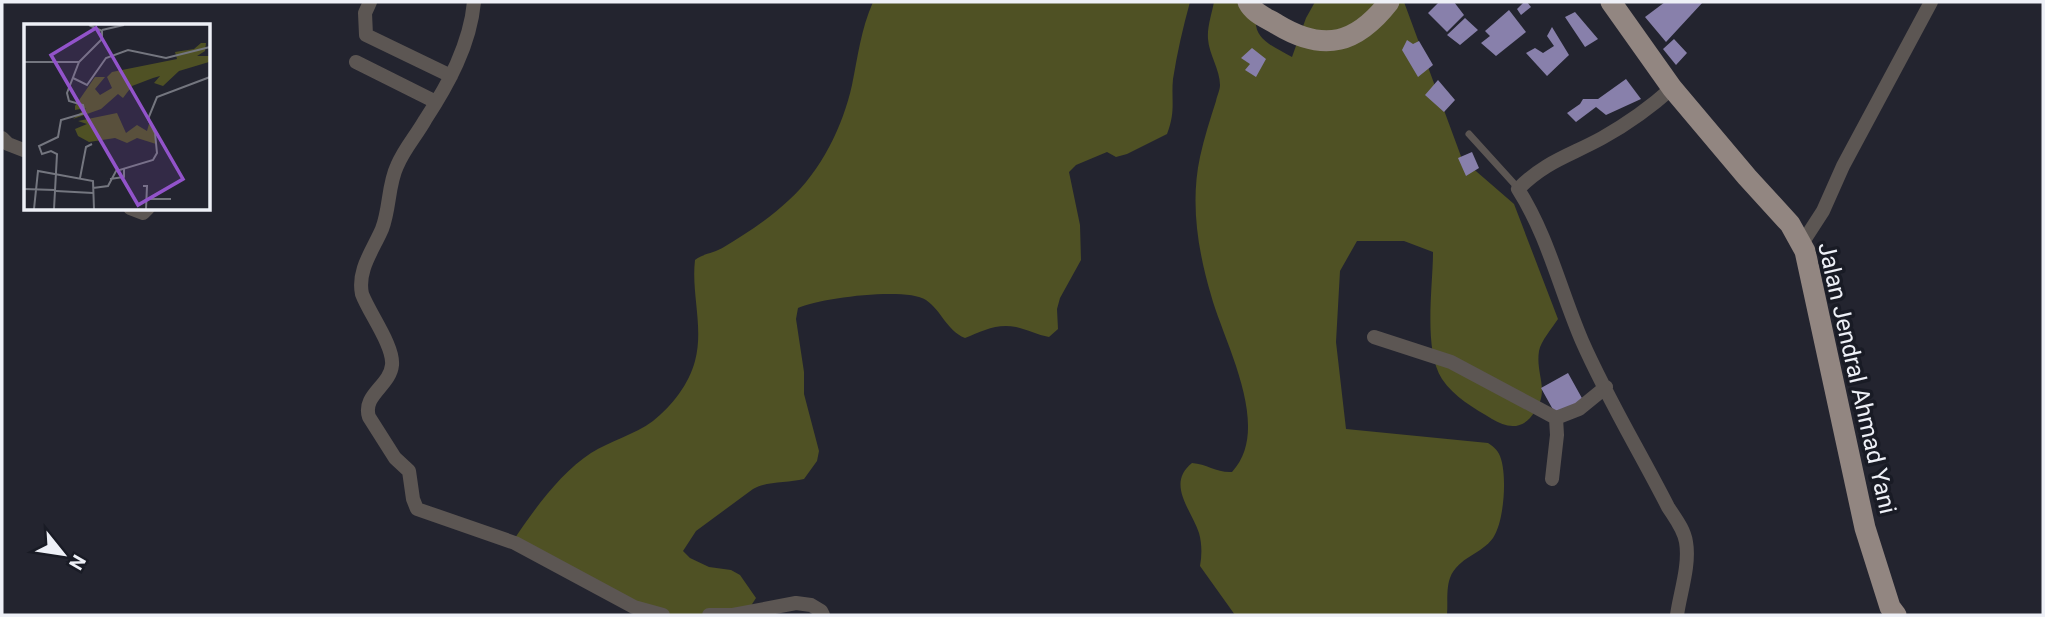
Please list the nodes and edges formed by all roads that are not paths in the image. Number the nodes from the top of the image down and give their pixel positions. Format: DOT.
graph roads {
  1 [pos="370,2"];
  2 [pos="474,2"];
  3 [pos="1389,2"];
  4 [pos="1611,2"];
  5 [pos="1931,2"];
  6 [pos="1256,6"];
  7 [pos="356,62"];
  8 [pos="451,76"];
  9 [pos="1672,88"];
  10 [pos="436,102"];
  11 [pos="1469,134"];
  12 [pos="3,143"];
  13 [pos="24,151"];
  14 [pos="1518,189"];
  15 [pos="1801,244"];
  16 [pos="1374,337"];
  17 [pos="1606,387"];
  18 [pos="1556,418"];
  19 [pos="1552,479"];
  20 [pos="633,611"];
  21 [pos="663,615"];
  22 [pos="709,615"];
  23 [pos="823,615"];
  24 [pos="1676,615"];
  25 [pos="1896,615"];
  1 -- 8 [label="street"];
  2 -- 8 [label="street"];
  3 -- 6 [label="main road"];
  4 -- 9 [label="main road, Jalan Jendral Ahmad Yani"];
  5 -- 15 [label="street"];
  7 -- 10 [label="street"];
  8 -- 10 [label="street"];
  9 -- 14 [label="street"];
  9 -- 15 [label="main road, Jalan Jendral Ahmad Yani"];
  10 -- 20 [label="street"];
  11 -- 14 [label="lane"];
  12 -- 13 [label="street"];
  14 -- 17 [label="street"];
  15 -- 25 [label="main road, Jalan Jendral Ahmad Yani"];
  16 -- 18 [label="street"];
  17 -- 18 [label="street"];
  17 -- 24 [label="street"];
  18 -- 19 [label="street"];
  20 -- 21 [label="street"];
  22 -- 23 [label="street"];
}
